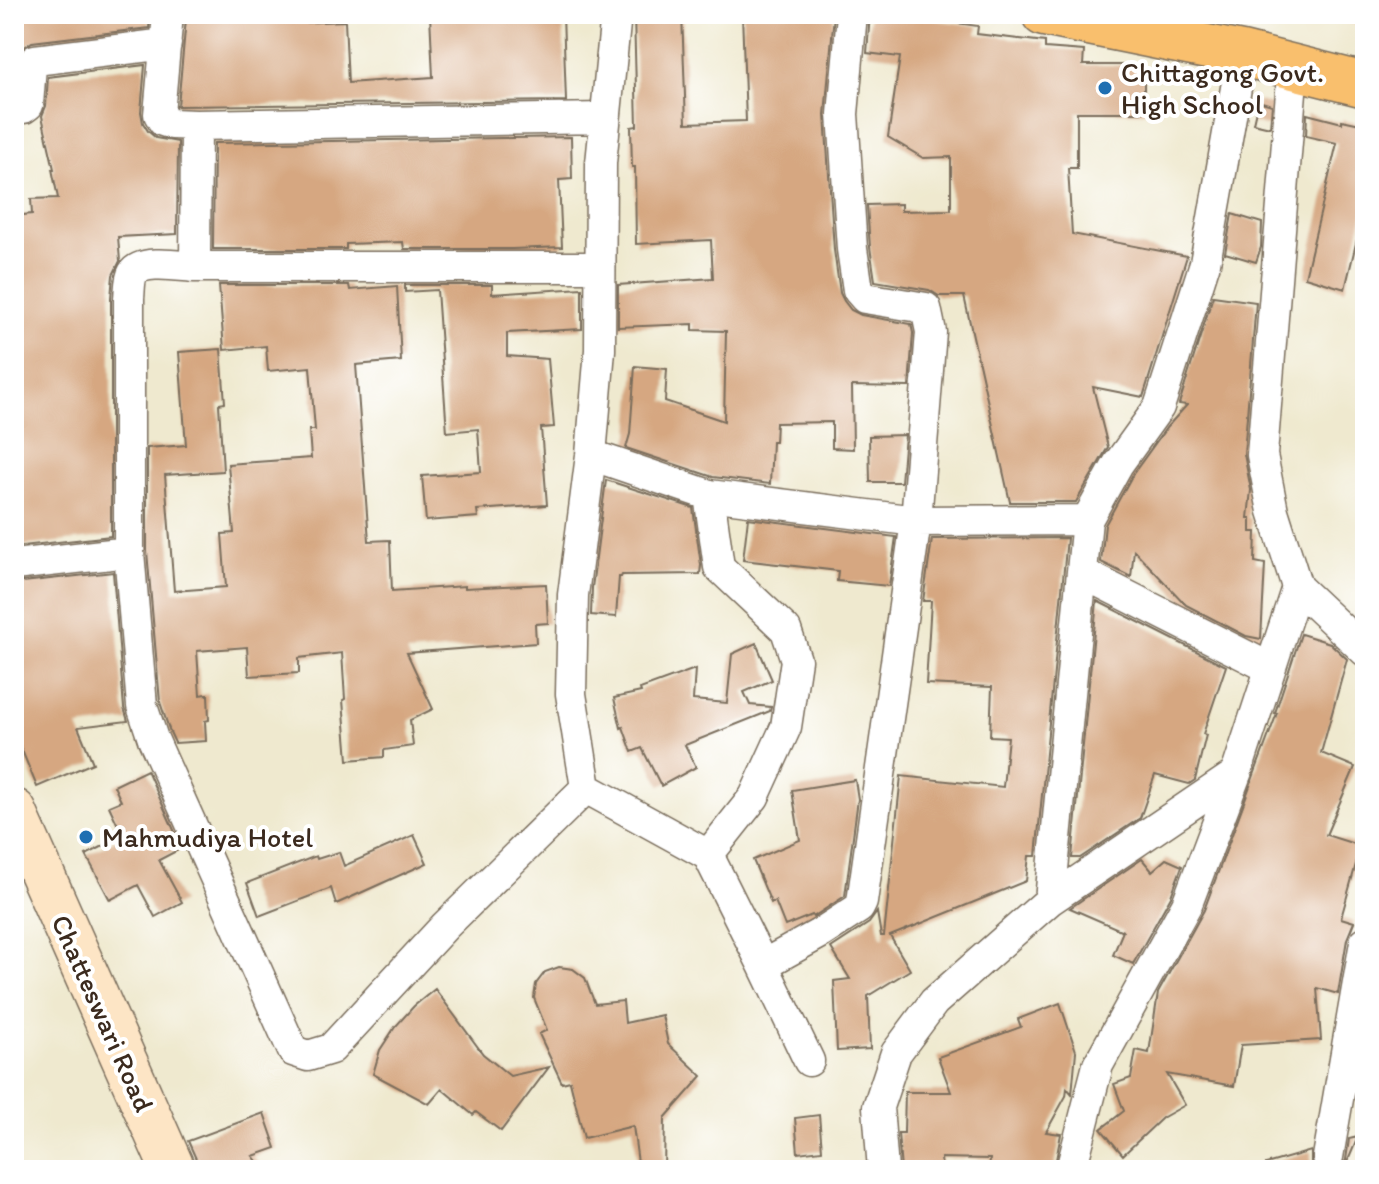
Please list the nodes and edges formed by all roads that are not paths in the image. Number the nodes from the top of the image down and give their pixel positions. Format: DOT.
graph roads {
  1 [pos="616,14"];
  2 [pos="852,14"];
  3 [pos="1044,14"];
  4 [pos="1183,14"];
  5 [pos="167,29"];
  6 [pos="1242,54"];
  7 [pos="1365,58"];
  8 [pos="1293,67"];
  9 [pos="1365,85"];
  10 [pos="14,108"];
  11 [pos="605,118"];
  12 [pos="196,125"];
  13 [pos="195,267"];
  14 [pos="600,267"];
  15 [pos="591,455"];
  16 [pos="709,495"];
  17 [pos="1087,520"];
  18 [pos="916,521"];
  19 [pos="129,552"];
  20 [pos="14,565"];
  21 [pos="1082,573"];
  22 [pos="1297,587"];
  23 [pos="1365,651"];
  24 [pos="1270,668"];
  25 [pos="1236,774"];
  26 [pos="586,788"];
  27 [pos="17,825"];
  28 [pos="708,855"];
  29 [pos="1050,900"];
  30 [pos="1365,942"];
  31 [pos="763,965"];
  32 [pos="809,1061"];
  33 [pos="1328,1157"];
  34 [pos="173,1170"];
  35 [pos="883,1170"];
  36 [pos="1071,1170"];
  1 -- 11 [label="street"];
  2 -- 18 [label="street"];
  3 -- 6 [label="main road"];
  4 -- 7 [label="main road"];
  5 -- 10 [label="street"];
  5 -- 12 [label="street"];
  6 -- 8 [label="main road"];
  6 -- 17 [label="street"];
  8 -- 9 [label="main road"];
  8 -- 22 [label="street"];
  11 -- 12 [label="street"];
  11 -- 14 [label="street"];
  12 -- 13 [label="street"];
  13 -- 14 [label="street"];
  13 -- 19 [label="street"];
  14 -- 15 [label="street"];
  15 -- 16 [label="street"];
  15 -- 26 [label="street"];
  16 -- 18 [label="street"];
  16 -- 28 [label="street"];
  17 -- 18 [label="street"];
  17 -- 21 [label="street"];
  18 -- 31 [label="street"];
  19 -- 20 [label="street"];
  19 -- 26 [label="street"];
  21 -- 24 [label="street"];
  21 -- 29 [label="street"];
  22 -- 23 [label="street"];
  22 -- 24 [label="street"];
  24 -- 25 [label="street"];
  25 -- 29 [label="street"];
  25 -- 36 [label="street"];
  26 -- 28 [label="street"];
  27 -- 34 [label="main road, Chatteswari Road"];
  28 -- 31 [label="street"];
  29 -- 35 [label="street"];
  30 -- 33 [label="street"];
  31 -- 32 [label="street"];
}
